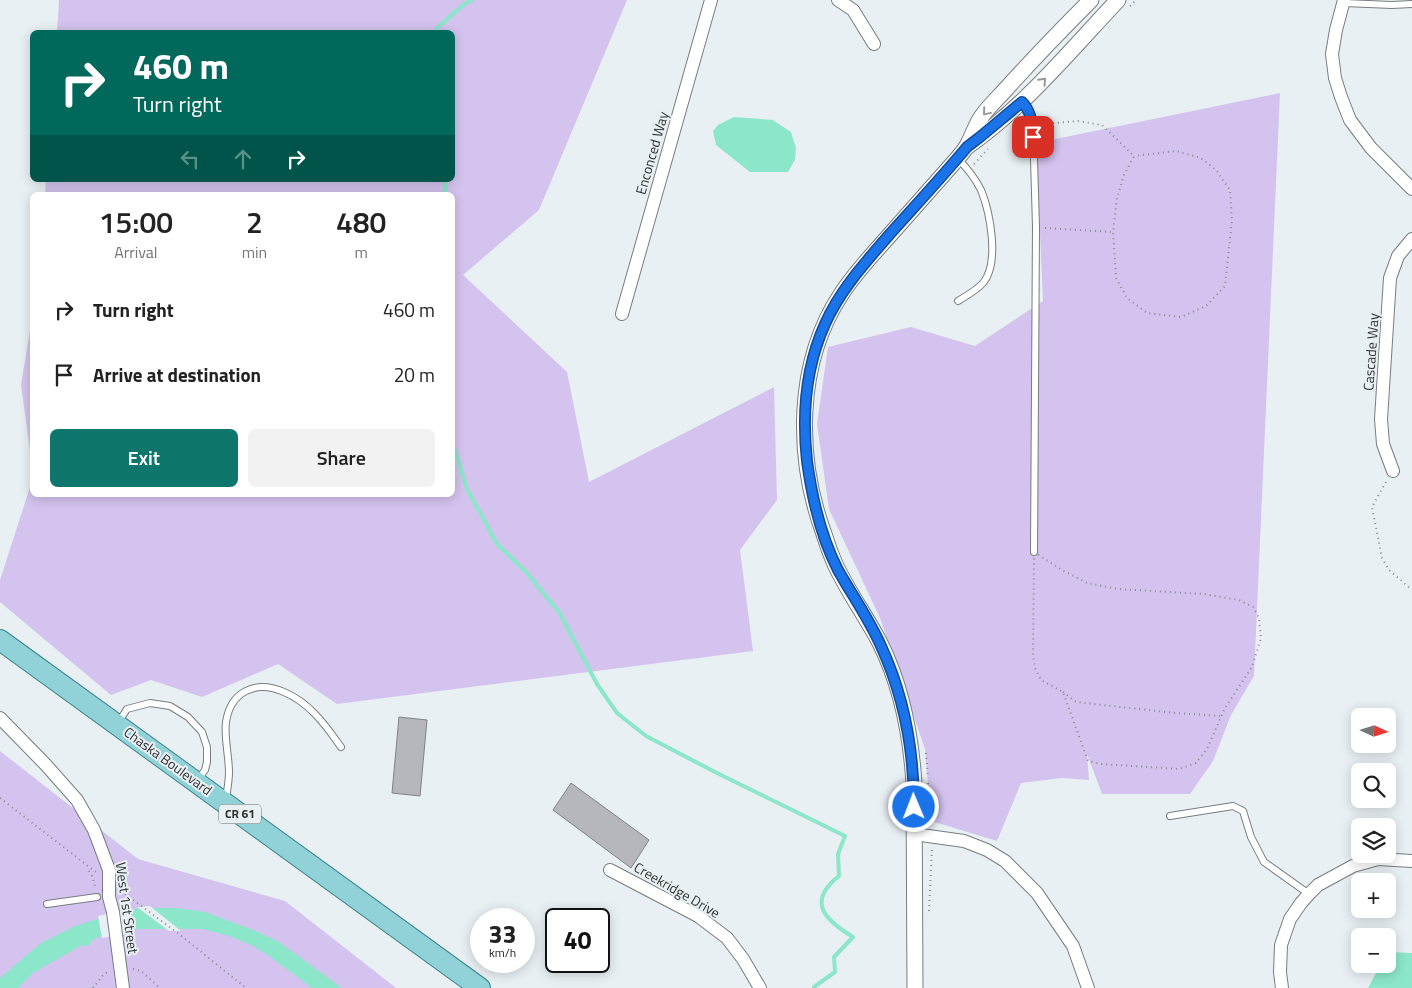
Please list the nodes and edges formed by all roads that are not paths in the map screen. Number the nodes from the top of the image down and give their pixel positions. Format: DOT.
graph roads {
  1 [pos="711,0"];
  2 [pos="838,0"];
  3 [pos="1091,0"];
  4 [pos="1118,0"];
  5 [pos="1344,2"];
  6 [pos="1412,4"];
  7 [pos="874,44"];
  8 [pos="1022,102"];
  9 [pos="962,152"];
  10 [pos="1412,189"];
  11 [pos="1412,239"];
  12 [pos="958,302"];
  13 [pos="622,314"];
  14 [pos="1392,471"];
  15 [pos="1034,552"];
  16 [pos="0,640"];
  17 [pos="0,718"];
  18 [pos="117,724"];
  19 [pos="341,747"];
  20 [pos="197,782"];
  21 [pos="226,803"];
  22 [pos="1170,816"];
  23 [pos="914,834"];
  24 [pos="1412,861"];
  25 [pos="610,870"];
  26 [pos="1309,894"];
  27 [pos="103,897"];
  28 [pos="47,904"];
  29 [pos="123,988"];
  30 [pos="480,988"];
  31 [pos="760,988"];
  32 [pos="914,988"];
  33 [pos="1088,988"];
  34 [pos="1282,988"];
  1 -- 13 [label="street, Enconced Way"];
  2 -- 7 [label="street"];
  3 -- 9 [label="street, one-way"];
  8 -- 4 [label="street, one-way"];
  5 -- 6 [label="lane"];
  5 -- 10 [label="street"];
  8 -- 9 [label="street"];
  8 -- 15 [label="lane"];
  9 -- 12 [label="lane"];
  9 -- 23 [label="street"];
  11 -- 14 [label="street, Cascade Way"];
  16 -- 18 [label="main road, Chaska Boulevard / CR 61"];
  17 -- 27 [label="street, West 1st Street"];
  18 -- 20 [label="main road, Chaska Boulevard / CR 61"];
  18 -- 20 [label="lane"];
  19 -- 21 [label="lane"];
  20 -- 21 [label="main road, Chaska Boulevard / CR 61"];
  21 -- 30 [label="main road, Chaska Boulevard / CR 61"];
  22 -- 26 [label="lane"];
  23 -- 32 [label="street"];
  23 -- 33 [label="street"];
  24 -- 26 [label="street"];
  25 -- 31 [label="street, Creekridge Drive"];
  26 -- 34 [label="street"];
  27 -- 28 [label="lane"];
  27 -- 29 [label="street, West 1st Street"];
}
